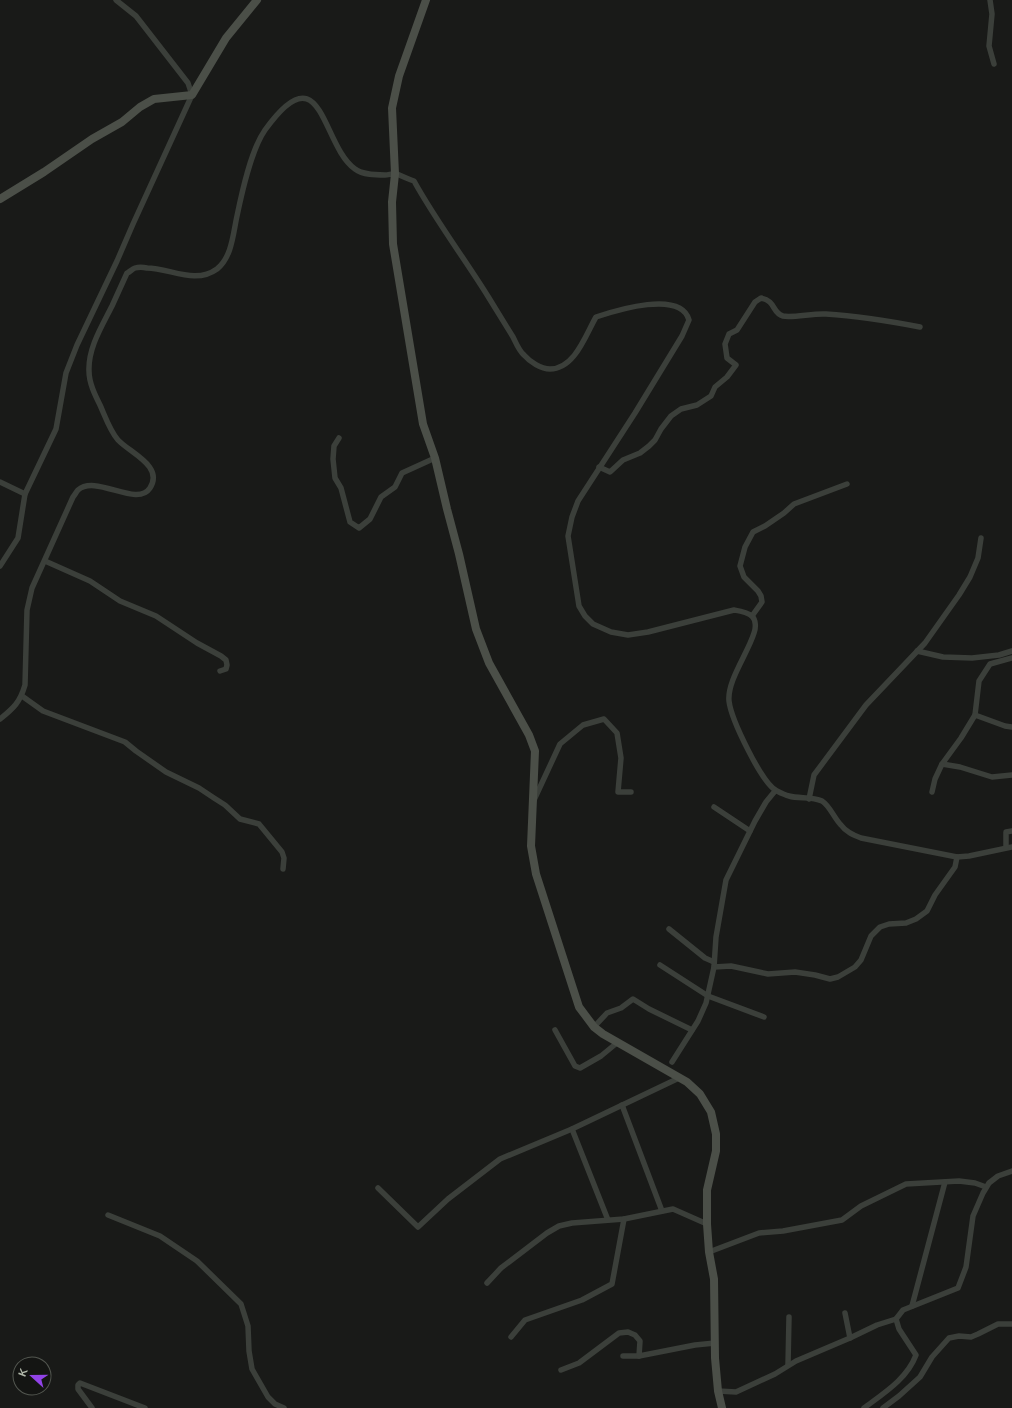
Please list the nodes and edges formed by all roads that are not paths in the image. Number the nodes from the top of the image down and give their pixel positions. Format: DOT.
graph roads {
  1 [pos="116,0"];
  2 [pos="257,0"];
  3 [pos="426,0"];
  4 [pos="990,0"];
  5 [pos="994,64"];
  6 [pos="192,95"];
  7 [pos="395,174"];
  8 [pos="0,199"];
  9 [pos="920,327"];
  10 [pos="339,438"];
  11 [pos="435,458"];
  12 [pos="599,467"];
  13 [pos="0,482"];
  14 [pos="847,484"];
  15 [pos="25,494"];
  16 [pos="981,538"];
  17 [pos="45,561"];
  18 [pos="0,566"];
  19 [pos="752,616"];
  20 [pos="917,651"];
  21 [pos="1012,651"];
  22 [pos="1012,658"];
  23 [pos="220,671"];
  24 [pos="22,696"];
  25 [pos="975,715"];
  26 [pos="0,719"];
  27 [pos="1012,727"];
  28 [pos="942,764"];
  29 [pos="1012,776"];
  30 [pos="776,791"];
  31 [pos="631,792"];
  32 [pos="932,792"];
  33 [pos="809,799"];
  34 [pos="532,804"];
  35 [pos="714,807"];
  36 [pos="750,831"];
  37 [pos="1012,831"];
  38 [pos="1009,847"];
  39 [pos="957,857"];
  40 [pos="283,869"];
  41 [pos="669,929"];
  42 [pos="660,965"];
  43 [pos="714,965"];
  44 [pos="708,996"];
  45 [pos="764,1017"];
  46 [pos="594,1027"];
  47 [pos="555,1030"];
  48 [pos="692,1030"];
  49 [pos="618,1042"];
  50 [pos="672,1062"];
  51 [pos="680,1078"];
  52 [pos="622,1105"];
  53 [pos="572,1129"];
  54 [pos="1012,1170"];
  55 [pos="945,1182"];
  56 [pos="378,1188"];
  57 [pos="986,1188"];
  58 [pos="662,1211"];
  59 [pos="108,1215"];
  60 [pos="608,1220"];
  61 [pos="624,1220"];
  62 [pos="707,1224"];
  63 [pos="709,1252"];
  64 [pos="486,1283"];
  65 [pos="912,1306"];
  66 [pos="845,1313"];
  67 [pos="789,1317"];
  68 [pos="896,1319"];
  69 [pos="1012,1324"];
  70 [pos="511,1337"];
  71 [pos="850,1338"];
  72 [pos="715,1343"];
  73 [pos="624,1356"];
  74 [pos="639,1356"];
  75 [pos="788,1366"];
  76 [pos="561,1370"];
  77 [pos="718,1391"];
  78 [pos="92,1408"];
  79 [pos="145,1408"];
  80 [pos="284,1408"];
  81 [pos="722,1408"];
  82 [pos="864,1408"];
  83 [pos="883,1408"];
  1 -- 6 [label="street"];
  2 -- 6 [label="main road"];
  3 -- 7 [label="main road"];
  4 -- 5 [label="street"];
  6 -- 8 [label="main road"];
  6 -- 15 [label="street"];
  7 -- 11 [label="main road"];
  7 -- 12 [label="street"];
  7 -- 17 [label="street"];
  9 -- 12 [label="street"];
  10 -- 11 [label="street"];
  11 -- 34 [label="main road"];
  12 -- 19 [label="street"];
  13 -- 15 [label="street"];
  14 -- 19 [label="street"];
  15 -- 18 [label="street"];
  16 -- 20 [label="street"];
  17 -- 23 [label="street"];
  17 -- 24 [label="street"];
  19 -- 30 [label="street"];
  20 -- 21 [label="street"];
  20 -- 33 [label="street"];
  22 -- 25 [label="street"];
  24 -- 26 [label="street"];
  24 -- 40 [label="street"];
  25 -- 27 [label="street"];
  25 -- 28 [label="street"];
  28 -- 29 [label="street"];
  28 -- 32 [label="street"];
  30 -- 33 [label="street"];
  30 -- 36 [label="street"];
  31 -- 34 [label="street"];
  33 -- 39 [label="street"];
  34 -- 46 [label="main road"];
  35 -- 36 [label="street"];
  36 -- 43 [label="street"];
  37 -- 38 [label="street"];
  38 -- 39 [label="street"];
  39 -- 43 [label="street"];
  41 -- 43 [label="street"];
  42 -- 44 [label="street"];
  43 -- 44 [label="street"];
  44 -- 45 [label="street"];
  44 -- 48 [label="street"];
  46 -- 48 [label="street"];
  46 -- 49 [label="main road"];
  47 -- 49 [label="street"];
  48 -- 50 [label="street"];
  49 -- 51 [label="main road"];
  51 -- 52 [label="street"];
  51 -- 62 [label="main road"];
  52 -- 53 [label="street"];
  52 -- 58 [label="street"];
  53 -- 56 [label="street"];
  53 -- 60 [label="street"];
  54 -- 57 [label="street"];
  55 -- 57 [label="street"];
  55 -- 63 [label="street"];
  55 -- 65 [label="street"];
  57 -- 65 [label="street"];
  58 -- 61 [label="street"];
  58 -- 62 [label="street"];
  59 -- 80 [label="street"];
  60 -- 61 [label="street"];
  60 -- 64 [label="street"];
  61 -- 70 [label="street"];
  62 -- 63 [label="main road"];
  63 -- 72 [label="main road"];
  65 -- 68 [label="street"];
  66 -- 71 [label="street"];
  67 -- 75 [label="street"];
  68 -- 71 [label="street"];
  68 -- 82 [label="street"];
  69 -- 83 [label="street"];
  71 -- 75 [label="street"];
  72 -- 74 [label="street"];
  72 -- 77 [label="main road"];
  73 -- 74 [label="street"];
  74 -- 76 [label="street"];
  75 -- 77 [label="street"];
  77 -- 81 [label="main road"];
  78 -- 79 [label="street"];
}
